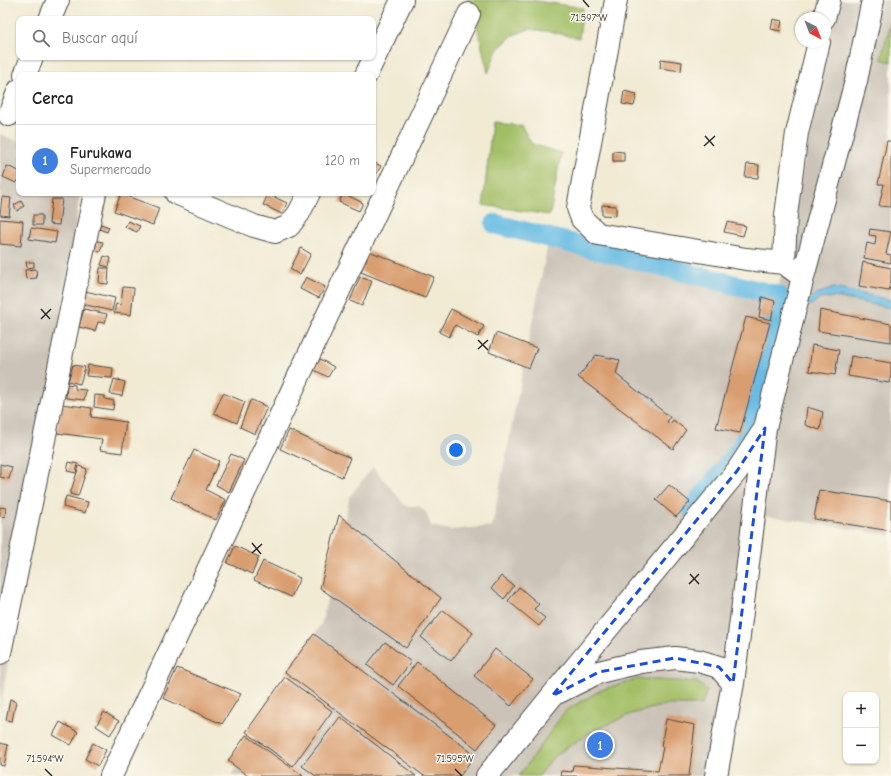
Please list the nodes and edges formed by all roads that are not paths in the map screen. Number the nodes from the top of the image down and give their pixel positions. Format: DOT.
graph roads {
  1 [pos="58,0"];
  2 [pos="402,0"];
  3 [pos="616,0"];
  4 [pos="829,0"];
  5 [pos="873,0"];
  6 [pos="826,12"];
  7 [pos="469,14"];
  8 [pos="51,16"];
  9 [pos="818,48"];
  10 [pos="376,54"];
  11 [pos="31,60"];
  12 [pos="373,60"];
  13 [pos="25,72"];
  14 [pos="367,72"];
  15 [pos="16,99"];
  16 [pos="10,116"];
  17 [pos="94,196"];
  18 [pos="183,196"];
  19 [pos="308,196"];
  20 [pos="784,263"];
  21 [pos="803,277"];
  22 [pos="765,428"];
  23 [pos="0,653"];
  24 [pos="733,683"];
  25 [pos="552,696"];
  26 [pos="111,776"];
  27 [pos="487,776"];
  28 [pos="716,776"];
  1 -- 8 [label="street"];
  2 -- 10 [label="street"];
  3 -- 20 [label="street"];
  4 -- 6 [label="street"];
  5 -- 21 [label="street"];
  7 -- 26 [label="street"];
  9 -- 20 [label="street"];
  11 -- 13 [label="street"];
  12 -- 14 [label="street"];
  15 -- 16 [label="street"];
  17 -- 23 [label="street"];
  18 -- 19 [label="street"];
  20 -- 21 [label="street"];
  21 -- 22 [label="street"];
  22 -- 24 [label="street"];
  22 -- 25 [label="street"];
  24 -- 25 [label="street"];
  24 -- 28 [label="street"];
  25 -- 27 [label="street"];
}
